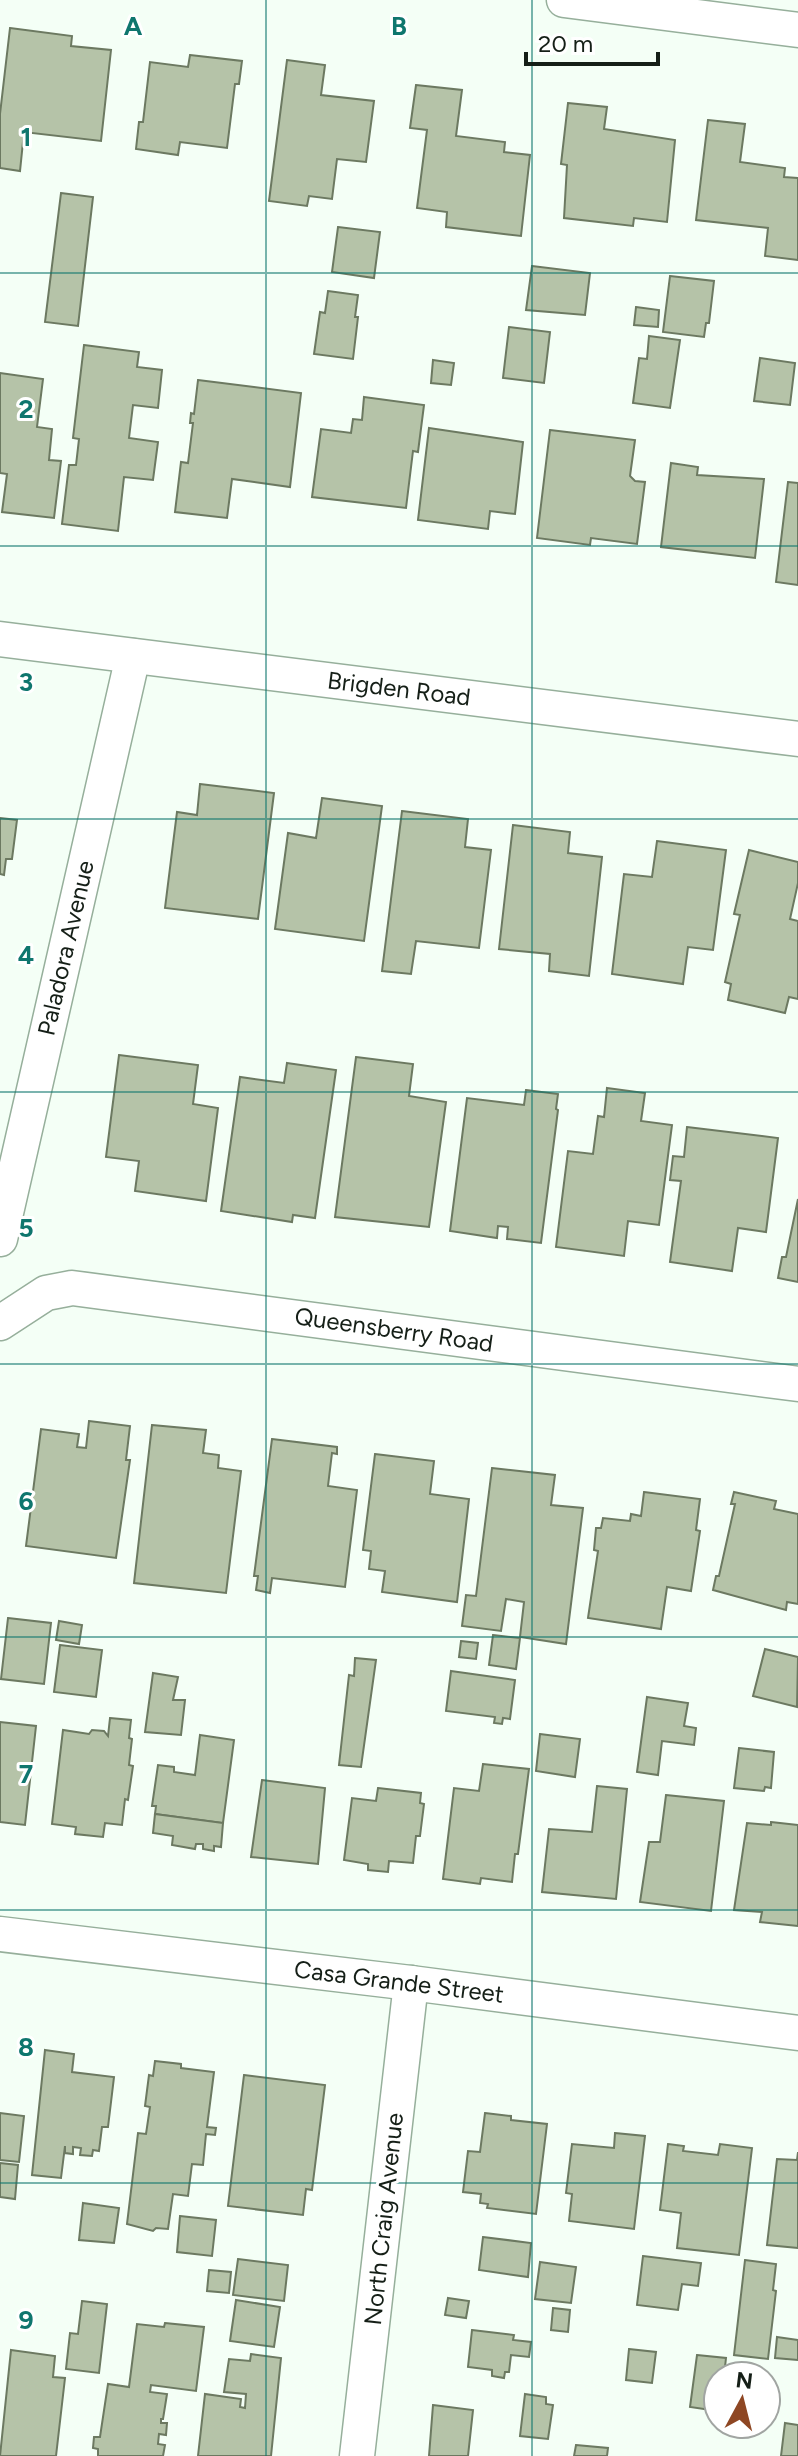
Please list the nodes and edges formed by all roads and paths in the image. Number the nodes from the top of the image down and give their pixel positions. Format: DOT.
graph roads {
  1 [pos="564,0"];
  2 [pos="798,30"];
  3 [pos="0,639"];
  4 [pos="133,656"];
  5 [pos="798,739"];
  6 [pos="0,1239"];
  7 [pos="0,1323"];
  8 [pos="798,1384"];
  9 [pos="0,1934"];
  10 [pos="411,1983"];
  11 [pos="798,2033"];
  12 [pos="357,2456"];
  1 -- 2 [label="street"];
  3 -- 4 [label="street, Brigden Road"];
  4 -- 5 [label="street, Brigden Road"];
  4 -- 6 [label="street, Paladora Avenue"];
  7 -- 8 [label="street, Queensberry Road"];
  9 -- 10 [label="street, Casa Grande Street"];
  10 -- 11 [label="street, Casa Grande Street"];
  10 -- 12 [label="street, North Craig Avenue"];
}
